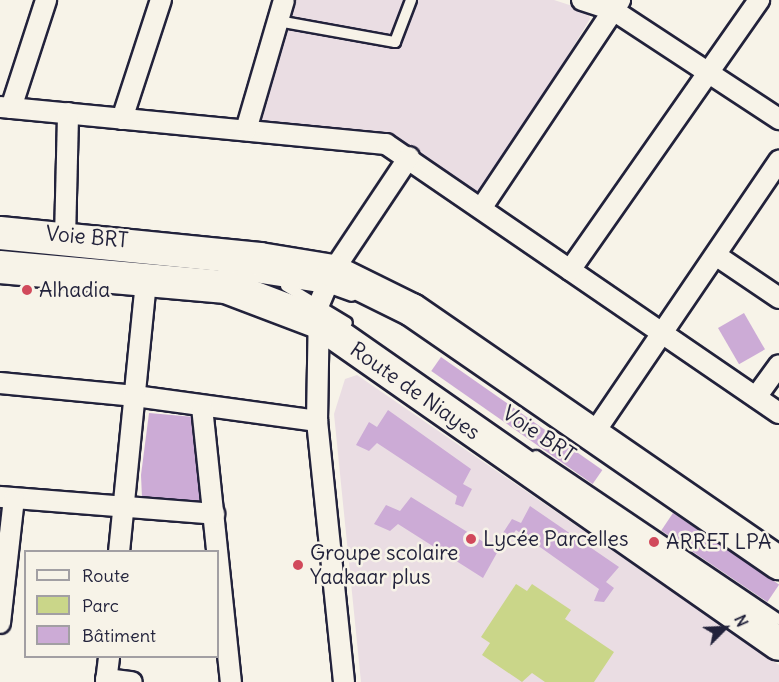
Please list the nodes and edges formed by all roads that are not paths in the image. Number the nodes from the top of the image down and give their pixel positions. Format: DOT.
graph roads {
  1 [pos="46,0"];
  2 [pos="161,0"];
  3 [pos="284,0"];
  4 [pos="411,0"];
  5 [pos="582,0"];
  6 [pos="759,0"];
  7 [pos="617,5"];
  8 [pos="278,21"];
  9 [pos="707,73"];
  10 [pos="6,107"];
  11 [pos="68,113"];
  12 [pos="122,119"];
  13 [pos="779,119"];
  14 [pos="246,130"];
  15 [pos="410,157"];
  16 [pos="779,161"];
  17 [pos="482,207"];
  18 [pos="0,233"];
  19 [pos="65,239"];
  20 [pos="717,256"];
  21 [pos="0,267"];
  22 [pos="206,268"];
  23 [pos="570,270"];
  24 [pos="146,280"];
  25 [pos="278,282"];
  26 [pos="324,296"];
  27 [pos="779,298"];
  28 [pos="375,306"];
  29 [pos="361,333"];
  30 [pos="663,334"];
  31 [pos="779,365"];
  32 [pos="0,383"];
  33 [pos="135,396"];
  34 [pos="756,397"];
  35 [pos="202,407"];
  36 [pos="779,413"];
  37 [pos="546,418"];
  38 [pos="317,421"];
  39 [pos="592,436"];
  40 [pos="528,450"];
  41 [pos="7,498"];
  42 [pos="124,507"];
  43 [pos="214,514"];
  44 [pos="119,550"];
  45 [pos="218,550"];
  46 [pos="779,562"];
  47 [pos="219,563"];
  48 [pos="779,575"];
  49 [pos="779,620"];
  50 [pos="0,623"];
  51 [pos="779,644"];
  52 [pos="109,658"];
  53 [pos="106,680"];
  54 [pos="132,682"];
  55 [pos="231,682"];
  56 [pos="344,682"];
  1 -- 10 [label="street"];
  2 -- 12 [label="street"];
  3 -- 8 [label="street"];
  4 -- 8 [label="lane"];
  5 -- 7 [label="street"];
  6 -- 9 [label="street"];
  7 -- 9 [label="street"];
  7 -- 17 [label="street"];
  8 -- 14 [label="street"];
  9 -- 13 [label="street"];
  9 -- 23 [label="street"];
  10 -- 11 [label="street"];
  11 -- 12 [label="street"];
  11 -- 19 [label="street"];
  12 -- 14 [label="street"];
  14 -- 15 [label="street"];
  15 -- 17 [label="street"];
  15 -- 26 [label="street"];
  16 -- 20 [label="street"];
  17 -- 23 [label="street"];
  18 -- 19 [label="main road, Route de Niayes"];
  19 -- 26 [label="main road, Route de Niayes"];
  20 -- 27 [label="street"];
  20 -- 30 [label="street"];
  21 -- 24 [label="main road, Route de Niayes"];
  22 -- 25 [label="lane"];
  23 -- 30 [label="street"];
  24 -- 26 [label="main road, Route de Niayes"];
  24 -- 33 [label="street"];
  25 -- 26 [label="lane"];
  25 -- 26 [label="lane"];
  26 -- 28 [label="lane"];
  26 -- 29 [label="lane"];
  26 -- 38 [label="street"];
  26 -- 39 [label="main road, Route de Niayes"];
  26 -- 51 [label="main road, Route de Niayes"];
  30 -- 34 [label="street"];
  30 -- 39 [label="street"];
  31 -- 34 [label="street"];
  32 -- 33 [label="street"];
  33 -- 35 [label="street"];
  33 -- 42 [label="street"];
  34 -- 36 [label="street"];
  35 -- 38 [label="street"];
  35 -- 43 [label="street"];
  37 -- 48 [label="lane, Voie BRT"];
  38 -- 56 [label="street"];
  39 -- 46 [label="main road, Route de Niayes"];
  40 -- 49 [label="lane, Voie BRT"];
  41 -- 42 [label="street"];
  41 -- 50 [label="street"];
  42 -- 43 [label="street"];
  42 -- 44 [label="street"];
  43 -- 45 [label="street"];
  47 -- 55 [label="street"];
  52 -- 53 [label="street"];
  53 -- 54 [label="street"];
}
